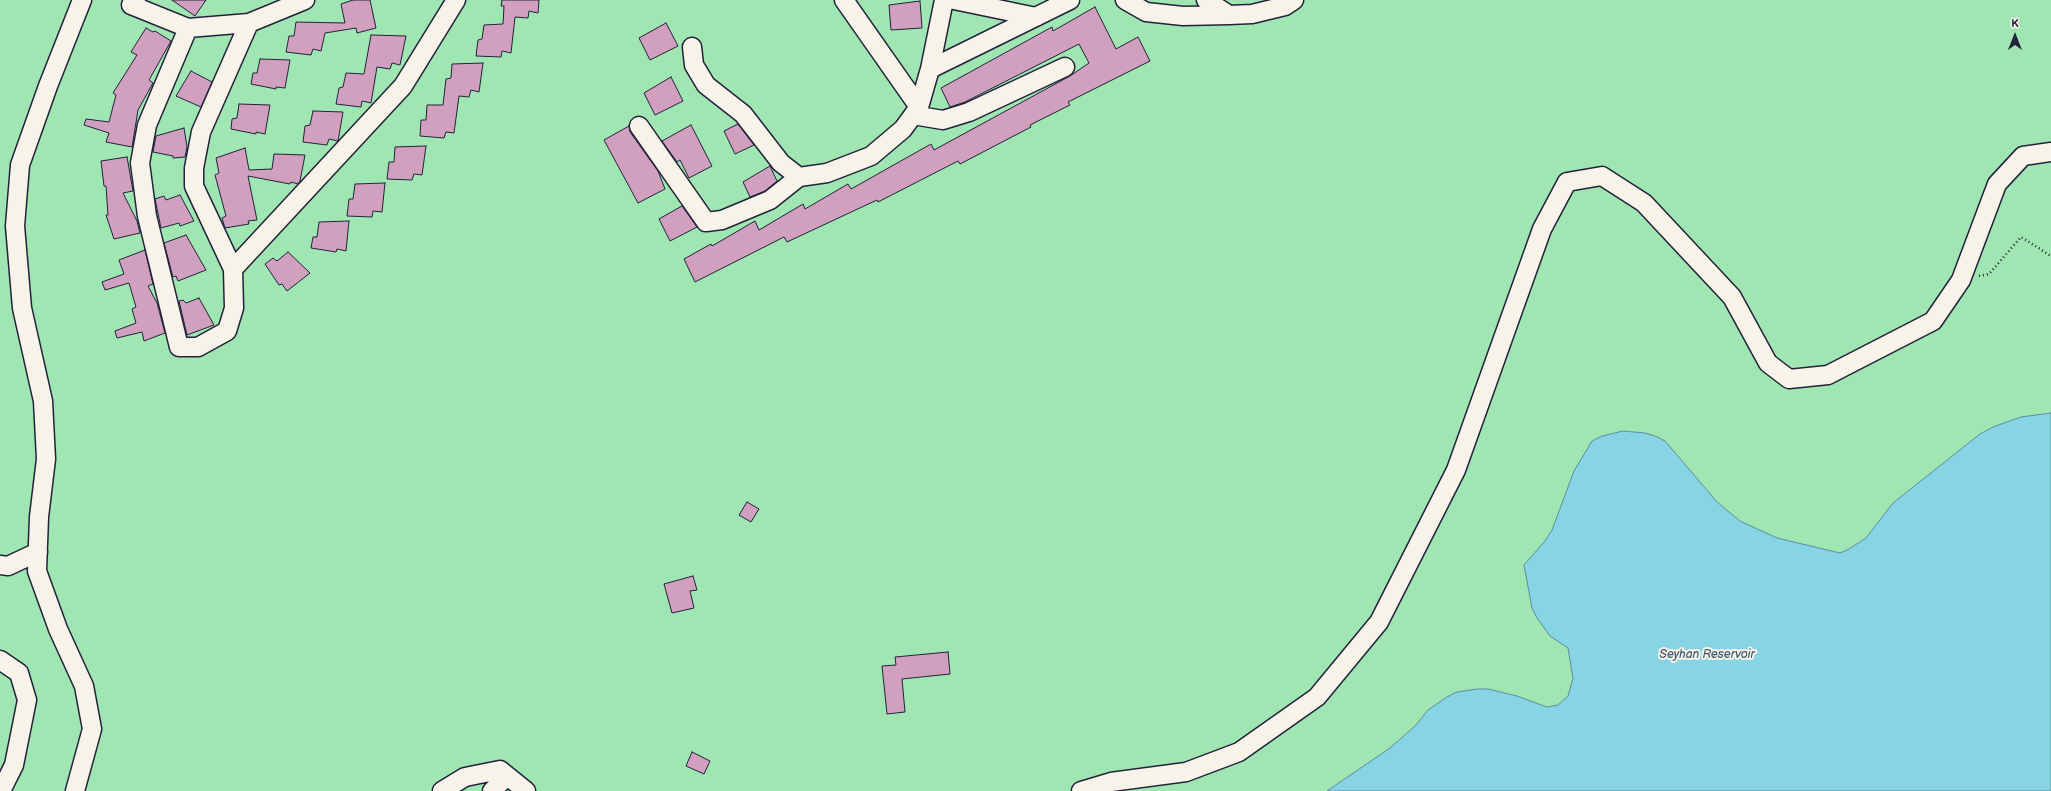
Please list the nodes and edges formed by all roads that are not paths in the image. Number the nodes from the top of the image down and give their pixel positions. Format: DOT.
graph roads {
  1 [pos="82,0"];
  2 [pos="305,0"];
  3 [pos="456,0"];
  4 [pos="844,0"];
  5 [pos="944,0"];
  6 [pos="954,0"];
  7 [pos="1070,0"];
  8 [pos="1125,0"];
  9 [pos="1206,0"];
  10 [pos="1294,0"];
  11 [pos="133,2"];
  12 [pos="1229,15"];
  13 [pos="1036,17"];
  14 [pos="249,23"];
  15 [pos="188,28"];
  16 [pos="692,47"];
  17 [pos="1065,67"];
  18 [pos="930,69"];
  19 [pos="916,111"];
  20 [pos="639,126"];
  21 [pos="2051,152"];
  22 [pos="799,177"];
  23 [pos="233,269"];
  24 [pos="38,552"];
  25 [pos="0,565"];
  26 [pos="0,660"];
  27 [pos="507,776"];
  28 [pos="1,791"];
  29 [pos="75,791"];
  30 [pos="442,791"];
  31 [pos="492,791"];
  32 [pos="526,791"];
  33 [pos="1081,791"];
  1 -- 24 [label="street"];
  2 -- 14 [label="street"];
  3 -- 23 [label="street"];
  4 -- 19 [label="street"];
  5 -- 18 [label="street"];
  6 -- 13 [label="street"];
  7 -- 13 [label="street"];
  8 -- 12 [label="street"];
  9 -- 12 [label="street"];
  10 -- 12 [label="street"];
  11 -- 15 [label="street"];
  13 -- 18 [label="street"];
  14 -- 15 [label="street"];
  14 -- 23 [label="street"];
  15 -- 23 [label="street"];
  16 -- 22 [label="street"];
  17 -- 19 [label="street"];
  18 -- 19 [label="street"];
  19 -- 22 [label="street"];
  20 -- 22 [label="street"];
  21 -- 33 [label="street"];
  24 -- 25 [label="street"];
  24 -- 29 [label="street"];
  26 -- 28 [label="street"];
  27 -- 30 [label="street"];
  27 -- 31 [label="street"];
  27 -- 32 [label="street"];
}
